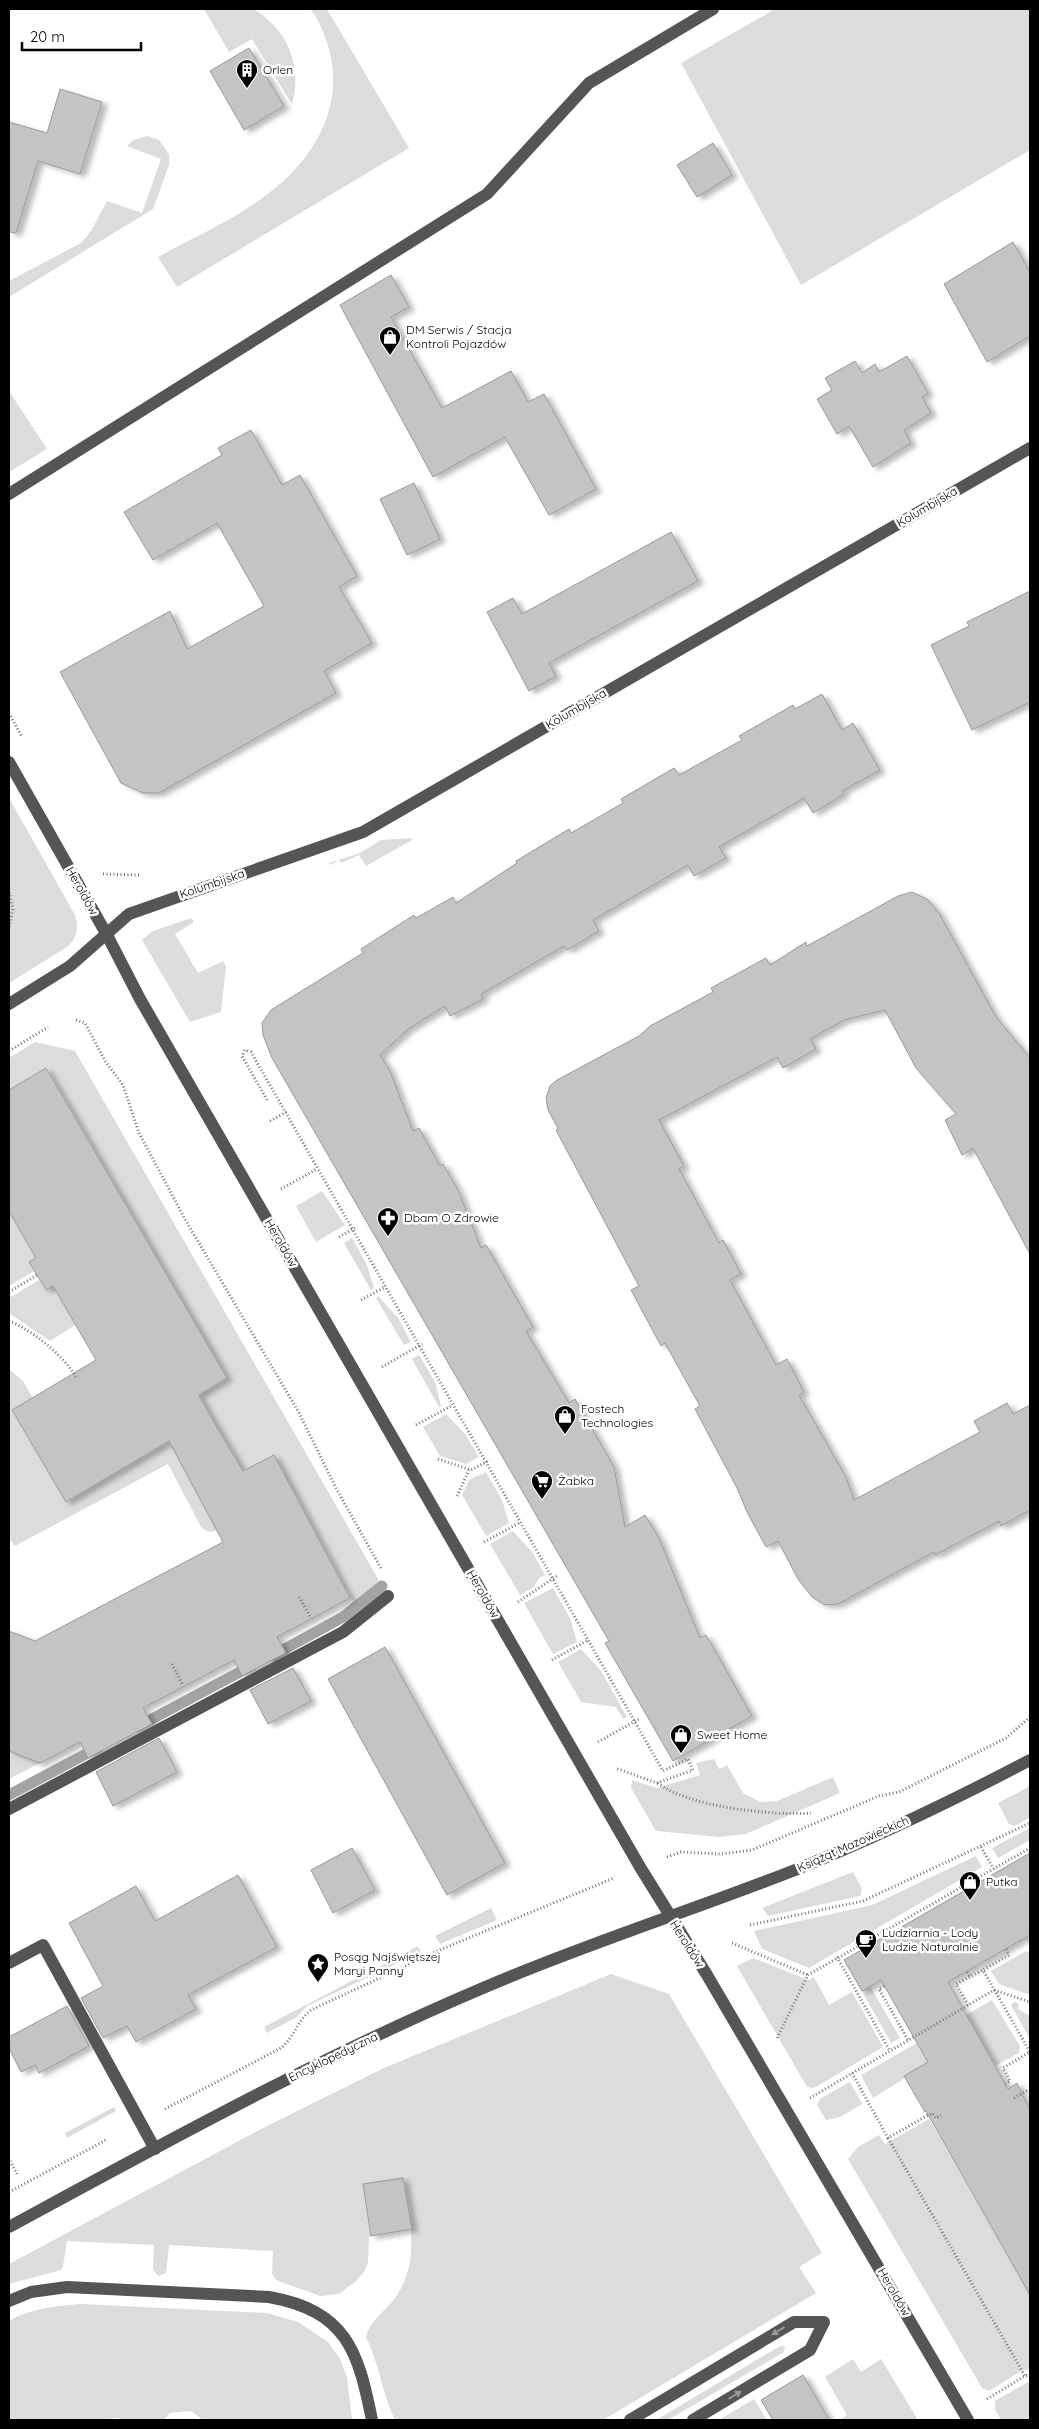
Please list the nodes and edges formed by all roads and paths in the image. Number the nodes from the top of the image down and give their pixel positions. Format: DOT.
graph roads {
  1 [pos="714,9"];
  2 [pos="1030,448"];
  3 [pos="9,494"];
  4 [pos="9,762"];
  5 [pos="9,892"];
  6 [pos="9,927"];
  7 [pos="107,935"];
  8 [pos="9,1004"];
  9 [pos="76,1020"];
  10 [pos="48,1027"];
  11 [pos="9,1051"];
  12 [pos="267,1100"];
  13 [pos="286,1112"];
  14 [pos="270,1121"];
  15 [pos="317,1169"];
  16 [pos="279,1190"];
  17 [pos="353,1228"];
  18 [pos="338,1237"];
  19 [pos="37,1276"];
  20 [pos="385,1287"];
  21 [pos="9,1292"];
  22 [pos="361,1300"];
  23 [pos="9,1321"];
  24 [pos="421,1345"];
  25 [pos="381,1368"];
  26 [pos="76,1377"];
  27 [pos="453,1405"];
  28 [pos="414,1426"];
  29 [pos="432,1457"];
  30 [pos="488,1461"];
  31 [pos="469,1470"];
  32 [pos="456,1499"];
  33 [pos="521,1522"];
  34 [pos="481,1543"];
  35 [pos="383,1572"];
  36 [pos="557,1576"];
  37 [pos="553,1579"];
  38 [pos="299,1596"];
  39 [pos="388,1596"];
  40 [pos="516,1603"];
  41 [pos="311,1619"];
  42 [pos="588,1640"];
  43 [pos="549,1662"];
  44 [pos="172,1664"];
  45 [pos="183,1686"];
  46 [pos="1030,1717"];
  47 [pos="637,1721"];
  48 [pos="597,1743"];
  49 [pos="1030,1760"];
  50 [pos="611,1767"];
  51 [pos="657,1783"];
  52 [pos="9,1809"];
  53 [pos="811,1812"];
  54 [pos="1030,1823"];
  55 [pos="981,1847"];
  56 [pos="1030,1849"];
  57 [pos="1012,1856"];
  58 [pos="1015,1861"];
  59 [pos="640,1867"];
  60 [pos="993,1868"];
  61 [pos="960,1887"];
  62 [pos="963,1891"];
  63 [pos="670,1916"];
  64 [pos="750,1926"];
  65 [pos="885,1930"];
  66 [pos="888,1935"];
  67 [pos="874,1936"];
  68 [pos="877,1941"];
  69 [pos="732,1942"];
  70 [pos="858,1946"];
  71 [pos="860,1950"];
  72 [pos="1006,1950"];
  73 [pos="837,1957"];
  74 [pos="986,1961"];
  75 [pos="9,1963"];
  76 [pos="989,1966"];
  77 [pos="983,1970"];
  78 [pos="966,1972"];
  79 [pos="808,1975"];
  80 [pos="970,1977"];
  81 [pos="884,1986"];
  82 [pos="994,1990"];
  83 [pos="1030,2002"];
  84 [pos="968,2005"];
  85 [pos="908,2040"];
  86 [pos="774,2043"];
  87 [pos="890,2051"];
  88 [pos="1030,2052"];
  89 [pos="852,2073"];
  90 [pos="1005,2084"];
  91 [pos="1030,2089"];
  92 [pos="1014,2098"];
  93 [pos="807,2099"];
  94 [pos="157,2113"];
  95 [pos="941,2115"];
  96 [pos="888,2138"];
  97 [pos="107,2140"];
  98 [pos="155,2149"];
  99 [pos="10,2161"];
  100 [pos="17,2174"];
  101 [pos="9,2192"];
  102 [pos="9,2227"];
  103 [pos="9,2300"];
  104 [pos="1030,2375"];
  105 [pos="1025,2376"];
  106 [pos="983,2401"];
  107 [pos="372,2420"];
  108 [pos="630,2420"];
  109 [pos="693,2420"];
  110 [pos="968,2420"];
  1 -- 3 [label="street"];
  2 -- 7 [label="street, Kolumbijska"];
  4 -- 7 [label="street, Heroldów"];
  5 -- 6 [label="path"];
  7 -- 8 [label="street, Kolumbijska"];
  7 -- 59 [label="street, Heroldów"];
  9 -- 35 [label="path"];
  10 -- 11 [label="path"];
  12 -- 13 [label="path"];
  13 -- 14 [label="path"];
  13 -- 15 [label="path"];
  15 -- 16 [label="path"];
  15 -- 17 [label="path"];
  17 -- 18 [label="path"];
  17 -- 20 [label="path"];
  19 -- 21 [label="path"];
  20 -- 22 [label="path"];
  20 -- 24 [label="path"];
  23 -- 26 [label="path"];
  24 -- 25 [label="path"];
  24 -- 27 [label="path"];
  27 -- 28 [label="path"];
  27 -- 30 [label="path"];
  29 -- 31 [label="path"];
  30 -- 31 [label="path"];
  30 -- 33 [label="path"];
  31 -- 32 [label="path"];
  33 -- 34 [label="path"];
  33 -- 37 [label="path"];
  36 -- 37 [label="path"];
  37 -- 40 [label="path"];
  37 -- 42 [label="path"];
  38 -- 41 [label="path"];
  39 -- 52 [label="street"];
  42 -- 43 [label="path"];
  42 -- 47 [label="path"];
  44 -- 45 [label="path"];
  46 -- 59 [label="path"];
  47 -- 48 [label="path"];
  47 -- 51 [label="path"];
  49 -- 63 [label="street, Książąt Mazowieckich"];
  50 -- 51 [label="path"];
  51 -- 53 [label="path"];
  54 -- 55 [label="path"];
  55 -- 60 [label="path"];
  55 -- 64 [label="path"];
  56 -- 57 [label="path"];
  57 -- 58 [label="path"];
  57 -- 60 [label="path"];
  59 -- 63 [label="street, Heroldów"];
  59 -- 94 [label="path"];
  60 -- 61 [label="path"];
  61 -- 62 [label="path"];
  61 -- 65 [label="path"];
  63 -- 98 [label="street, Encyklopedyczna"];
  63 -- 110 [label="street, Heroldów"];
  65 -- 66 [label="path"];
  65 -- 67 [label="path"];
  67 -- 68 [label="path"];
  67 -- 70 [label="path"];
  69 -- 79 [label="path"];
  70 -- 71 [label="path"];
  70 -- 73 [label="path"];
  72 -- 76 [label="path"];
  73 -- 79 [label="path"];
  73 -- 87 [label="path"];
  74 -- 76 [label="path"];
  75 -- 98 [label="street"];
  76 -- 77 [label="path"];
  77 -- 80 [label="path"];
  77 -- 82 [label="path"];
  77 -- 88 [label="path"];
  78 -- 80 [label="path"];
  79 -- 86 [label="path"];
  80 -- 84 [label="path"];
  81 -- 85 [label="path"];
  82 -- 83 [label="path"];
  82 -- 84 [label="path"];
  84 -- 85 [label="path"];
  85 -- 87 [label="path"];
  87 -- 89 [label="path"];
  88 -- 90 [label="path"];
  89 -- 93 [label="path"];
  89 -- 96 [label="path"];
  91 -- 92 [label="path"];
  95 -- 96 [label="path"];
  96 -- 105 [label="path"];
  97 -- 101 [label="path"];
  98 -- 102 [label="street, Encyklopedyczna"];
  99 -- 100 [label="path"];
  103 -- 107 [label="street"];
  104 -- 105 [label="path"];
  105 -- 106 [label="path"];
  109 -- 108 [label="street, one-way"];
}
